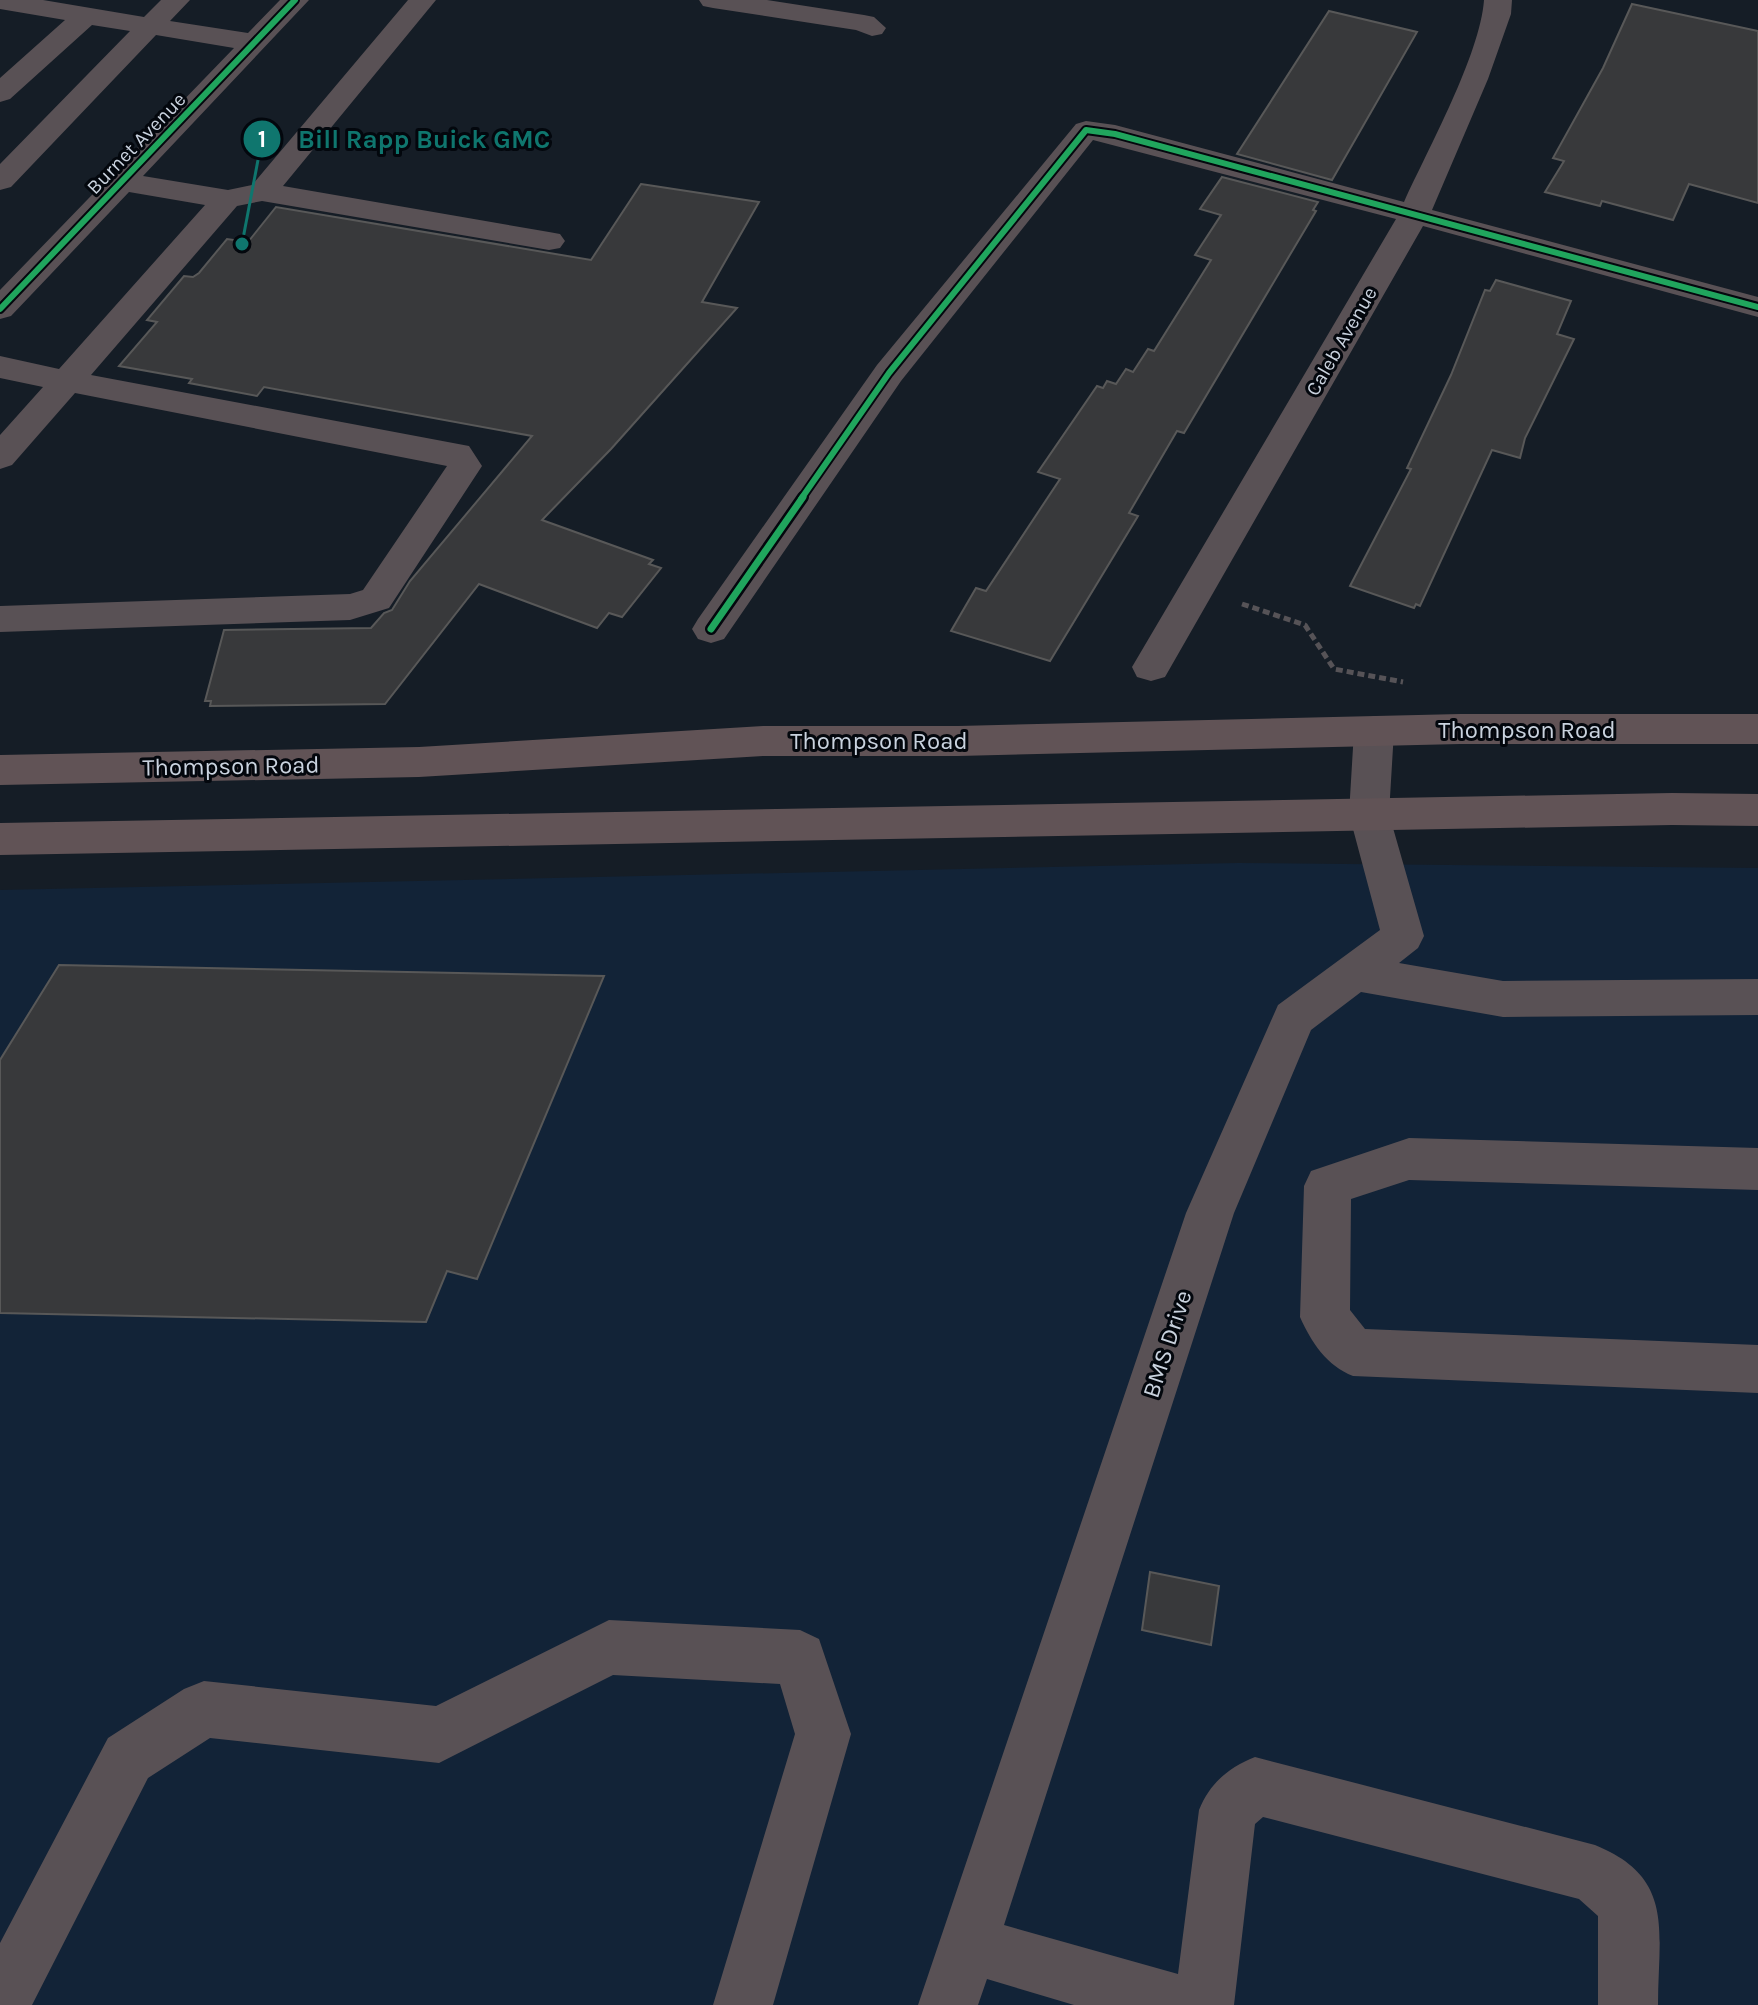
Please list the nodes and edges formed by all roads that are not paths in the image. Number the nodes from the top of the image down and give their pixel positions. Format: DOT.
graph roads {
  1 [pos="176,0"];
  2 [pos="295,0"];
  3 [pos="422,0"];
  4 [pos="713,0"];
  5 [pos="1498,0"];
  6 [pos="0,1"];
  7 [pos="87,15"];
  8 [pos="150,26"];
  9 [pos="872,28"];
  10 [pos="255,43"];
  11 [pos="0,93"];
  12 [pos="0,181"];
  13 [pos="122,182"];
  14 [pos="262,192"];
  15 [pos="226,199"];
  16 [pos="1413,217"];
  17 [pos="549,241"];
  18 [pos="2,303"];
  19 [pos="1758,307"];
  20 [pos="0,367"];
  21 [pos="67,381"];
  22 [pos="0,457"];
  23 [pos="0,619"];
  24 [pos="711,629"];
  25 [pos="1151,667"];
  26 [pos="1758,729"];
  27 [pos="1374,731"];
  28 [pos="0,770"];
  29 [pos="1758,810"];
  30 [pos="1369,814"];
  31 [pos="0,839"];
  32 [pos="1354,973"];
  33 [pos="1758,997"];
  34 [pos="1758,1169"];
  35 [pos="1758,1369"];
  36 [pos="968,1944"];
  37 [pos="0,2005"];
  38 [pos="743,2005"];
  39 [pos="948,2005"];
  40 [pos="1178,2005"];
  41 [pos="1204,2005"];
  42 [pos="1628,2005"];
  1 -- 8 [label="street"];
  2 -- 10 [label="street, Burnet Avenue"];
  3 -- 14 [label="street"];
  4 -- 9 [label="street"];
  5 -- 16 [label="street, Caleb Avenue"];
  6 -- 7 [label="street"];
  7 -- 8 [label="street"];
  7 -- 11 [label="street"];
  8 -- 10 [label="street"];
  8 -- 12 [label="street"];
  10 -- 13 [label="street, Burnet Avenue"];
  13 -- 15 [label="street"];
  13 -- 18 [label="street, Burnet Avenue"];
  14 -- 15 [label="street"];
  14 -- 17 [label="street"];
  15 -- 21 [label="street"];
  16 -- 19 [label="street"];
  16 -- 24 [label="street"];
  16 -- 25 [label="street, Caleb Avenue"];
  20 -- 21 [label="street"];
  21 -- 22 [label="street"];
  21 -- 23 [label="street"];
  26 -- 27 [label="main road, Thompson Road"];
  27 -- 28 [label="main road, Thompson Road"];
  27 -- 30 [label="street, BMS Drive"];
  29 -- 30 [label="main road"];
  30 -- 31 [label="main road"];
  30 -- 32 [label="street, BMS Drive"];
  32 -- 33 [label="street"];
  32 -- 36 [label="street, BMS Drive"];
  34 -- 35 [label="street"];
  36 -- 39 [label="street, BMS Drive"];
  36 -- 40 [label="street"];
  37 -- 38 [label="street"];
  41 -- 42 [label="street"];
}
